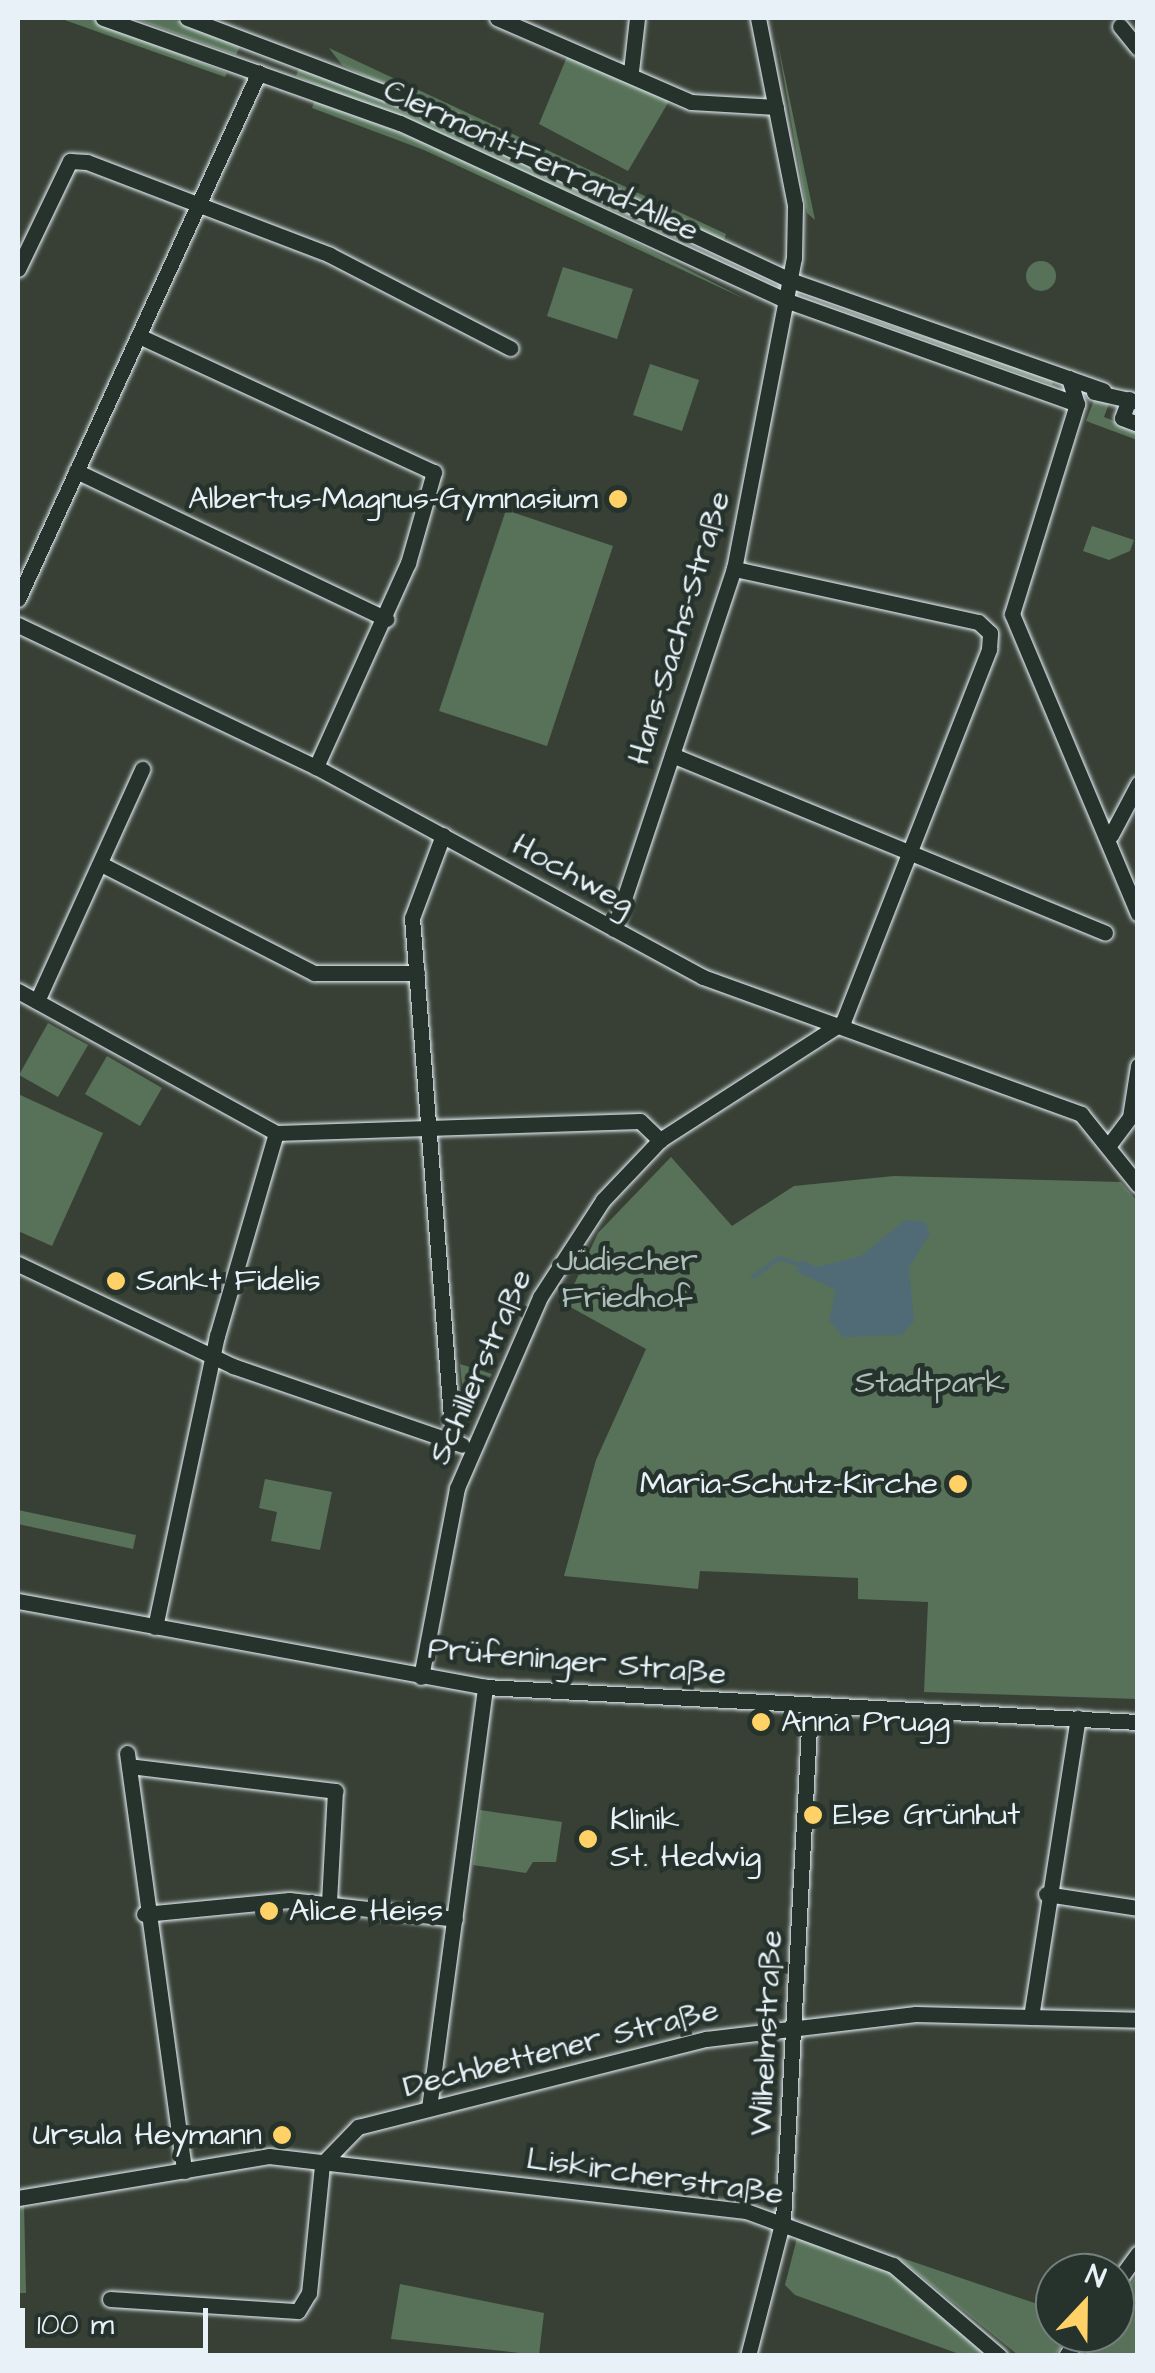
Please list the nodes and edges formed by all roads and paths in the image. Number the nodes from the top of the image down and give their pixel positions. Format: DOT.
graph roads {
  1 [pos="103,18"];
  2 [pos="187,18"];
  3 [pos="497,18"];
  4 [pos="637,18"];
  5 [pos="758,18"];
  6 [pos="1120,26"];
  7 [pos="1138,48"];
  8 [pos="632,71"];
  9 [pos="258,72"];
  10 [pos="776,107"];
  11 [pos="201,202"];
  12 [pos="18,269"];
  13 [pos="790,280"];
  14 [pos="785,300"];
  15 [pos="139,336"];
  16 [pos="510,348"];
  17 [pos="1069,378"];
  18 [pos="1103,390"];
  19 [pos="1133,401"];
  20 [pos="1077,404"];
  21 [pos="1138,424"];
  22 [pos="76,471"];
  23 [pos="734,569"];
  24 [pos="18,600"];
  25 [pos="386,619"];
  26 [pos="18,626"];
  27 [pos="672,755"];
  28 [pos="316,767"];
  29 [pos="142,769"];
  30 [pos="1138,784"];
  31 [pos="1111,834"];
  32 [pos="443,835"];
  33 [pos="912,854"];
  34 [pos="103,865"];
  35 [pos="1138,914"];
  36 [pos="614,929"];
  37 [pos="1105,933"];
  38 [pos="417,973"];
  39 [pos="18,991"];
  40 [pos="37,1001"];
  41 [pos="832,1027"];
  42 [pos="1138,1066"];
  43 [pos="428,1130"];
  44 [pos="276,1133"];
  45 [pos="660,1140"];
  46 [pos="1110,1144"];
  47 [pos="1138,1186"];
  48 [pos="18,1264"];
  49 [pos="214,1357"];
  50 [pos="454,1443"];
  51 [pos="472,1446"];
  52 [pos="18,1602"];
  53 [pos="155,1628"];
  54 [pos="422,1676"];
  55 [pos="485,1687"];
  56 [pos="810,1708"];
  57 [pos="1078,1718"];
  58 [pos="1138,1722"];
  59 [pos="1046,1894"];
  60 [pos="329,1902"];
  61 [pos="1138,1908"];
  62 [pos="144,1914"];
  63 [pos="454,1919"];
  64 [pos="1031,2017"];
  65 [pos="1138,2020"];
  66 [pos="794,2025"];
  67 [pos="430,2108"];
  68 [pos="322,2164"];
  69 [pos="184,2171"];
  70 [pos="18,2198"];
  71 [pos="784,2220"];
  72 [pos="110,2299"];
  73 [pos="748,2356"];
  74 [pos="999,2356"];
  1 -- 9 [label="street, Clermont-Ferrand-Allee"];
  2 -- 13 [label="street, Clermont-Ferrand-Allee"];
  3 -- 8 [label="street"];
  4 -- 8 [label="street"];
  5 -- 10 [label="street, Hans-Sachs-Straße"];
  6 -- 7 [label="street"];
  8 -- 10 [label="street"];
  9 -- 11 [label="street"];
  9 -- 14 [label="street, Clermont-Ferrand-Allee"];
  10 -- 13 [label="street, Hans-Sachs-Straße"];
  11 -- 12 [label="street"];
  11 -- 15 [label="street"];
  11 -- 16 [label="street"];
  13 -- 14 [label="street, Hans-Sachs-Straße"];
  13 -- 17 [label="street, Clermont-Ferrand-Allee"];
  14 -- 20 [label="street, Clermont-Ferrand-Allee"];
  14 -- 23 [label="street, Hans-Sachs-Straße"];
  15 -- 22 [label="street"];
  15 -- 25 [label="street"];
  17 -- 18 [label="street, Clermont-Ferrand-Allee"];
  17 -- 20 [label="street"];
  18 -- 19 [label="street, Clermont-Ferrand-Allee"];
  18 -- 20 [label="street"];
  19 -- 21 [label="street"];
  20 -- 31 [label="street"];
  22 -- 24 [label="street"];
  22 -- 25 [label="street"];
  23 -- 27 [label="street, Hans-Sachs-Straße"];
  23 -- 33 [label="street"];
  25 -- 28 [label="street"];
  26 -- 28 [label="street, Hochweg"];
  27 -- 33 [label="street"];
  27 -- 36 [label="street, Hans-Sachs-Straße"];
  28 -- 32 [label="street, Hochweg"];
  29 -- 34 [label="street"];
  30 -- 31 [label="street"];
  31 -- 35 [label="street"];
  32 -- 36 [label="street, Hochweg"];
  32 -- 38 [label="street"];
  33 -- 37 [label="street"];
  33 -- 41 [label="street"];
  34 -- 38 [label="street"];
  34 -- 40 [label="street"];
  36 -- 41 [label="street, Hochweg"];
  38 -- 43 [label="street"];
  39 -- 40 [label="street"];
  40 -- 44 [label="street"];
  41 -- 45 [label="street, Schillerstraße"];
  41 -- 46 [label="street, Hochweg"];
  42 -- 46 [label="street"];
  43 -- 44 [label="street"];
  43 -- 45 [label="street"];
  43 -- 50 [label="street"];
  44 -- 49 [label="street"];
  45 -- 51 [label="street, Schillerstraße"];
  46 -- 47 [label="street, Hochweg"];
  48 -- 49 [label="street"];
  49 -- 50 [label="street"];
  49 -- 53 [label="street"];
  50 -- 51 [label="street"];
  51 -- 54 [label="street, Schillerstraße"];
  52 -- 53 [label="street, Prüfeninger Straße"];
  53 -- 54 [label="street, Prüfeninger Straße"];
  54 -- 55 [label="street, Prüfeninger Straße"];
  55 -- 56 [label="street, Prüfeninger Straße"];
  55 -- 63 [label="street"];
  56 -- 57 [label="street, Prüfeninger Straße"];
  56 -- 66 [label="street, Wilhelmstraße"];
  57 -- 58 [label="street, Prüfeninger Straße"];
  57 -- 59 [label="street"];
  59 -- 61 [label="street"];
  59 -- 64 [label="street"];
  60 -- 62 [label="street"];
  60 -- 62 [label="street"];
  60 -- 63 [label="street"];
  62 -- 69 [label="street"];
  63 -- 67 [label="street"];
  64 -- 65 [label="street, Dechbettener Straße"];
  64 -- 66 [label="street, Dechbettener Straße"];
  66 -- 67 [label="street, Dechbettener Straße"];
  66 -- 71 [label="street, Wilhelmstraße"];
  67 -- 68 [label="street, Dechbettener Straße"];
  68 -- 69 [label="street"];
  68 -- 71 [label="street, Liskircherstraße"];
  68 -- 72 [label="street"];
  69 -- 70 [label="street"];
  71 -- 73 [label="street, Wilhelmstraße"];
  71 -- 74 [label="street, Liskircherstraße"];
}
